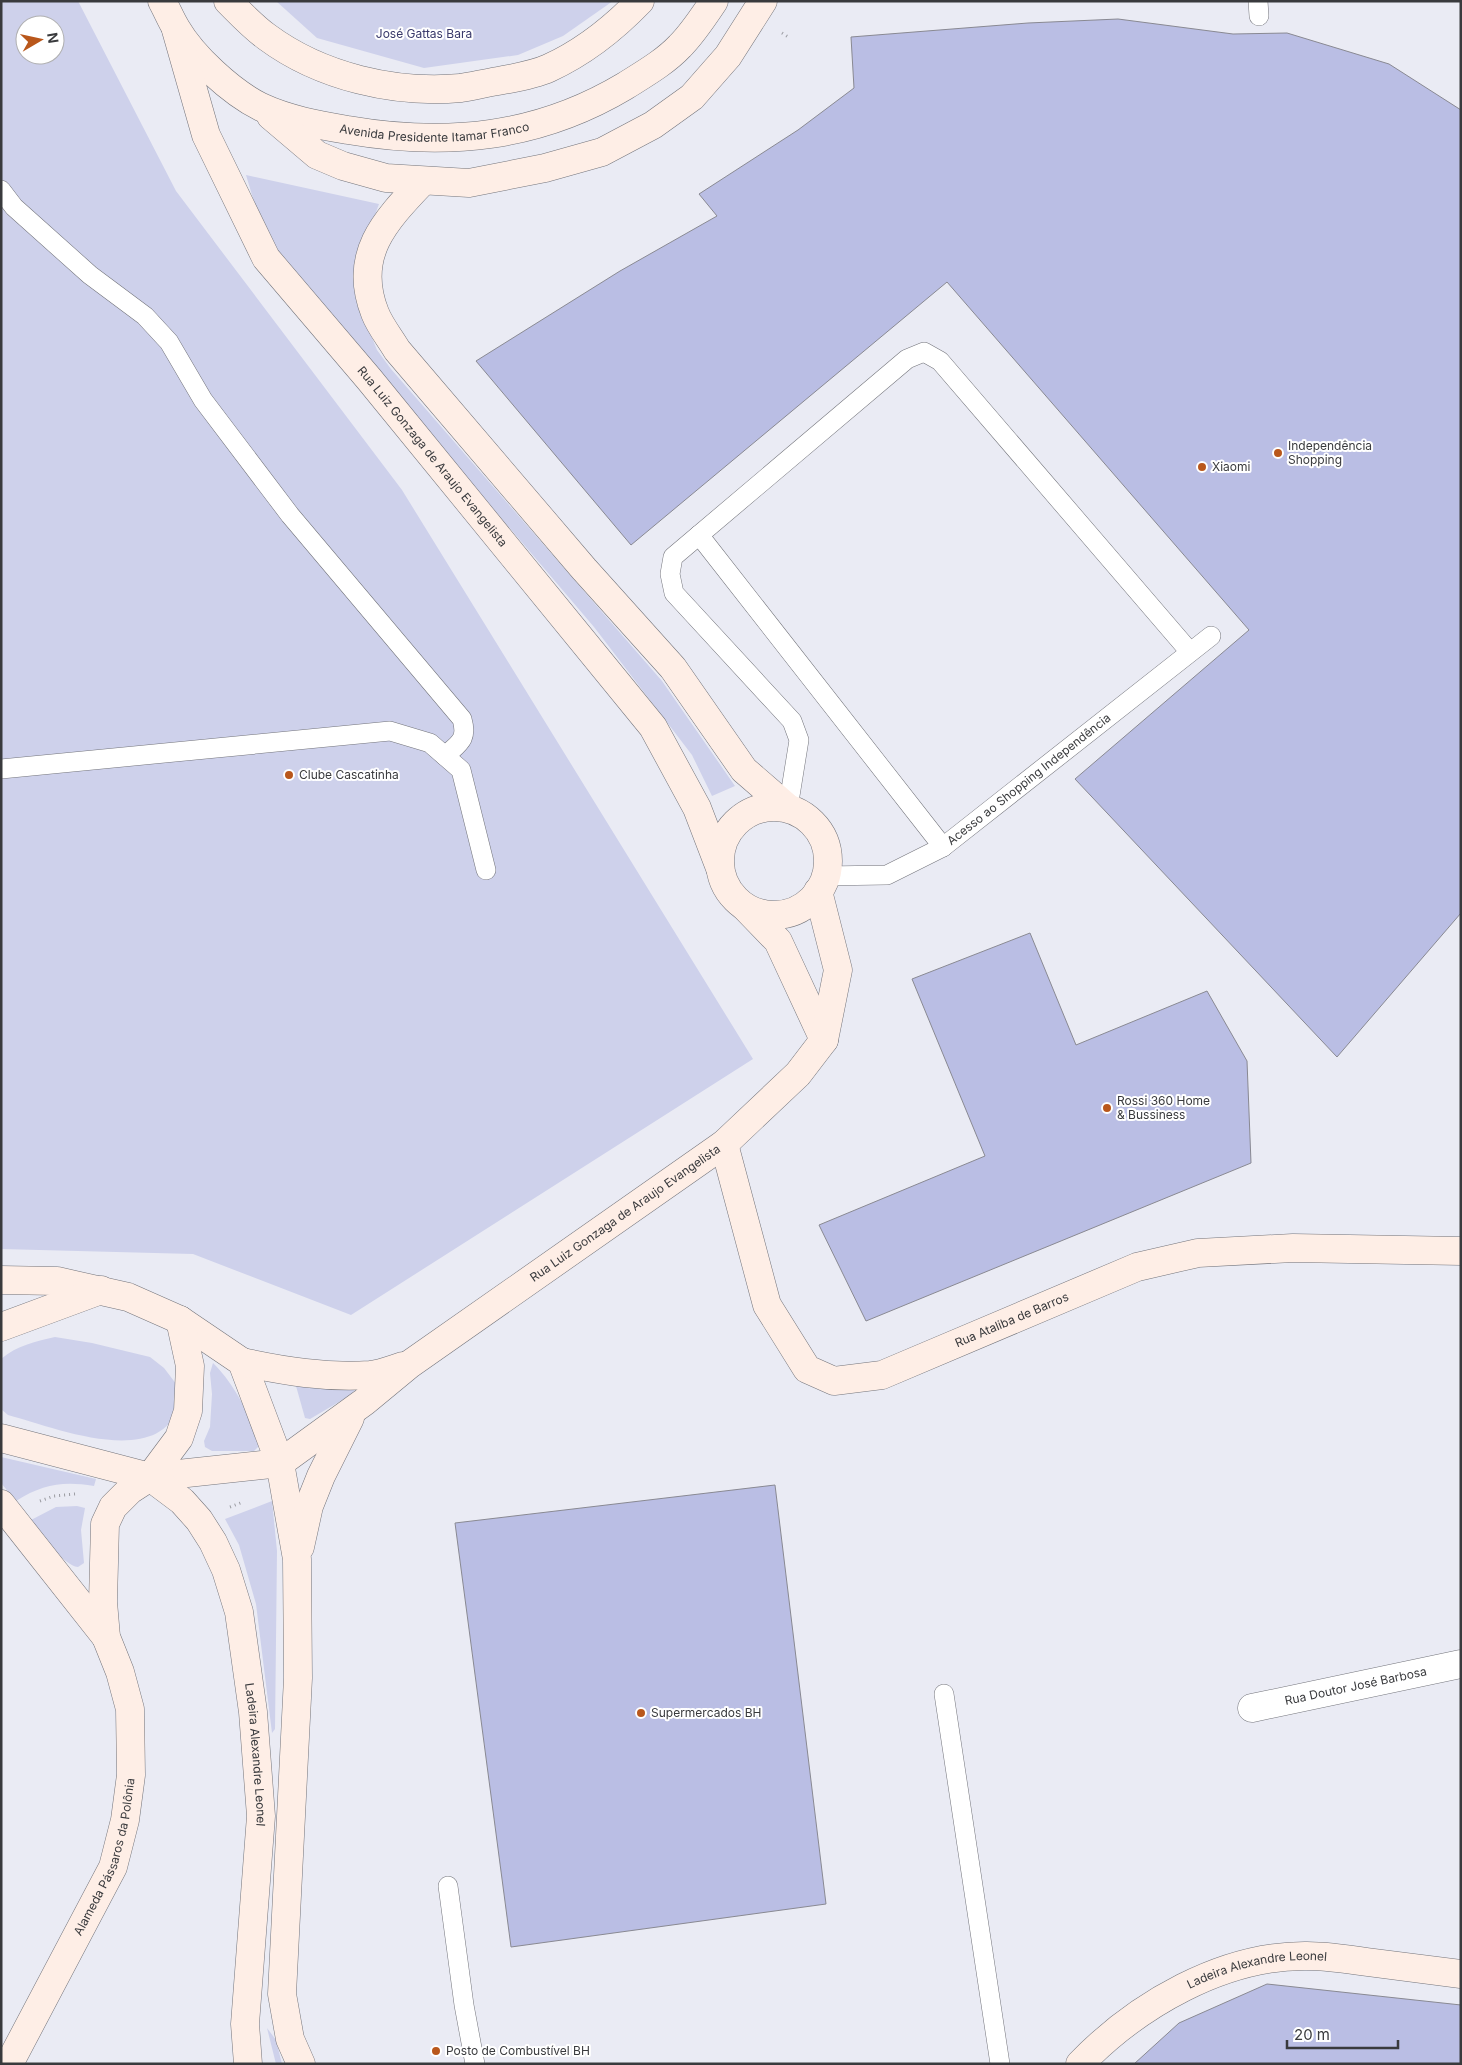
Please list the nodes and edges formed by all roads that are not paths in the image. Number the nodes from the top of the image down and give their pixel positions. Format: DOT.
graph roads {
  1 [pos="162,1"];
  2 [pos="228,1"];
  3 [pos="640,1"];
  4 [pos="714,1"];
  5 [pos="763,1"];
  6 [pos="176,30"];
  7 [pos="260,106"];
  8 [pos="423,182"];
  9 [pos="1,190"];
  10 [pos="699,535"];
  11 [pos="1212,636"];
  12 [pos="1190,652"];
  13 [pos="446,756"];
  14 [pos="1,769"];
  15 [pos="788,808"];
  16 [pos="943,847"];
  17 [pos="720,868"];
  18 [pos="486,870"];
  19 [pos="822,884"];
  20 [pos="746,908"];
  21 [pos="824,1040"];
  22 [pos="724,1144"];
  23 [pos="1461,1251"];
  24 [pos="1,1280"];
  25 [pos="101,1290"];
  26 [pos="180,1320"];
  27 [pos="1,1327"];
  28 [pos="242,1362"];
  29 [pos="410,1364"];
  30 [pos="354,1410"];
  31 [pos="1,1438"];
  32 [pos="280,1463"];
  33 [pos="150,1477"];
  34 [pos="7,1512"];
  35 [pos="297,1559"];
  36 [pos="106,1637"];
  37 [pos="1461,1664"];
  38 [pos="944,1694"];
  39 [pos="1252,1708"];
  40 [pos="448,1886"];
  41 [pos="1461,1974"];
  42 [pos="9,2064"];
  43 [pos="248,2064"];
  44 [pos="301,2064"];
  45 [pos="475,2064"];
  46 [pos="1000,2064"];
  47 [pos="1080,2064"];
  1 -- 6 [label="main road, Avenida Presidente Itamar Franco"];
  2 -- 3 [label="main road"];
  4 -- 7 [label="main road, Avenida Presidente Itamar Franco"];
  5 -- 8 [label="main road"];
  6 -- 7 [label="main road, Avenida Presidente Itamar Franco"];
  6 -- 17 [label="main road, Rua Luiz Gonzaga de Araujo Evangelista"];
  7 -- 8 [label="main road"];
  8 -- 15 [label="main road"];
  9 -- 13 [label="lane"];
  10 -- 12 [label="lane"];
  10 -- 15 [label="lane"];
  10 -- 16 [label="lane"];
  11 -- 12 [label="lane, Acesso ao Shopping Independência"];
  12 -- 16 [label="lane, Acesso ao Shopping Independência"];
  13 -- 14 [label="lane"];
  13 -- 18 [label="lane"];
  15 -- 17 [label="main road"];
  15 -- 19 [label="main road"];
  16 -- 19 [label="lane, Acesso ao Shopping Independência"];
  17 -- 20 [label="main road"];
  19 -- 20 [label="main road"];
  19 -- 21 [label="main road, Rua Luiz Gonzaga de Araujo Evangelista"];
  20 -- 21 [label="main road"];
  21 -- 22 [label="main road, Rua Luiz Gonzaga de Araujo Evangelista"];
  22 -- 23 [label="main road, Rua Ataliba de Barros"];
  22 -- 29 [label="main road, Rua Luiz Gonzaga de Araujo Evangelista"];
  24 -- 25 [label="main road"];
  25 -- 26 [label="main road"];
  25 -- 27 [label="main road"];
  26 -- 28 [label="main road"];
  26 -- 33 [label="main road"];
  28 -- 29 [label="main road, Rua Luiz Gonzaga de Araujo Evangelista"];
  28 -- 32 [label="main road"];
  29 -- 30 [label="main road, Rua Luiz Gonzaga de Araujo Evangelista"];
  30 -- 32 [label="main road, Rua Luiz Gonzaga de Araujo Evangelista"];
  30 -- 35 [label="main road"];
  31 -- 33 [label="main road, Ladeira Alexandre Leonel"];
  32 -- 33 [label="main road, Ladeira Alexandre Leonel"];
  32 -- 35 [label="main road"];
  33 -- 36 [label="main road, Alameda Pássaros da Polônia"];
  33 -- 43 [label="main road, Ladeira Alexandre Leonel"];
  34 -- 36 [label="main road, Alameda Pássaros da Polônia"];
  35 -- 44 [label="main road"];
  36 -- 42 [label="main road, Alameda Pássaros da Polônia"];
  37 -- 39 [label="street, Rua Doutor José Barbosa"];
  38 -- 46 [label="lane"];
  40 -- 45 [label="lane"];
  41 -- 47 [label="main road, Ladeira Alexandre Leonel"];
}
